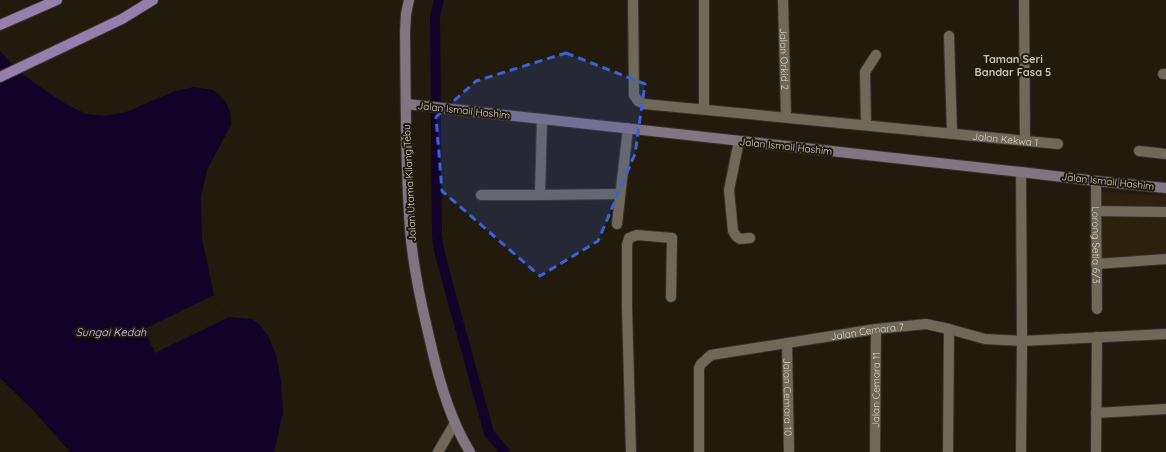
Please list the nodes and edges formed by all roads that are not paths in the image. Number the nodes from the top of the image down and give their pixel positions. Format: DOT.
graph roads {
  1 [pos="57,0"];
  2 [pos="153,0"];
  3 [pos="409,0"];
  4 [pos="633,0"];
  5 [pos="704,0"];
  6 [pos="783,0"];
  7 [pos="1024,0"];
  8 [pos="3,24"];
  9 [pos="949,36"];
  10 [pos="876,55"];
  11 [pos="0,77"];
  12 [pos="406,104"];
  13 [pos="704,110"];
  14 [pos="786,117"];
  15 [pos="542,119"];
  16 [pos="866,124"];
  17 [pos="628,128"];
  18 [pos="952,133"];
  19 [pos="1024,140"];
  20 [pos="739,141"];
  21 [pos="1058,144"];
  22 [pos="1139,151"];
  23 [pos="1166,154"];
  24 [pos="1021,172"];
  25 [pos="1096,181"];
  26 [pos="1166,188"];
  27 [pos="620,194"];
  28 [pos="481,195"];
  29 [pos="540,195"];
  30 [pos="1096,211"];
  31 [pos="1166,212"];
  32 [pos="617,224"];
  33 [pos="750,238"];
  34 [pos="1166,259"];
  35 [pos="1096,264"];
  36 [pos="671,298"];
  37 [pos="1097,309"];
  38 [pos="876,328"];
  39 [pos="949,329"];
  40 [pos="1166,334"];
  41 [pos="1097,337"];
  42 [pos="1022,341"];
  43 [pos="787,343"];
  44 [pos="1166,409"];
  45 [pos="1096,413"];
  46 [pos="455,423"];
  47 [pos="438,452"];
  48 [pos="470,452"];
  49 [pos="631,452"];
  50 [pos="699,452"];
  51 [pos="789,452"];
  52 [pos="875,452"];
  53 [pos="948,452"];
  54 [pos="1021,452"];
  55 [pos="1096,452"];
  1 -- 8 [label="main road"];
  2 -- 11 [label="main road"];
  3 -- 12 [label="street, Jalan Utama Kilang Tebu"];
  4 -- 13 [label="street, Jalan Kekwa 1"];
  5 -- 13 [label="street"];
  6 -- 14 [label="street, Jalan Orkid 2"];
  7 -- 19 [label="street"];
  9 -- 18 [label="street"];
  10 -- 16 [label="street"];
  12 -- 15 [label="street, Jalan Ismail Hashim"];
  12 -- 46 [label="street, Jalan Utama Kilang Tebu"];
  13 -- 14 [label="street, Jalan Kekwa 1"];
  14 -- 16 [label="street, Jalan Kekwa 1"];
  15 -- 17 [label="street, Jalan Ismail Hashim"];
  15 -- 29 [label="street"];
  16 -- 18 [label="street, Jalan Kekwa 1"];
  17 -- 20 [label="street, Jalan Ismail Hashim"];
  17 -- 27 [label="street"];
  18 -- 19 [label="street, Jalan Kekwa 1"];
  19 -- 21 [label="street, Jalan Kekwa 1"];
  20 -- 24 [label="street, Jalan Ismail Hashim"];
  20 -- 33 [label="street"];
  22 -- 23 [label="street"];
  24 -- 25 [label="street, Jalan Ismail Hashim"];
  24 -- 42 [label="street"];
  25 -- 26 [label="street, Jalan Ismail Hashim"];
  25 -- 30 [label="street, Lorong Setia 6/3"];
  27 -- 29 [label="street"];
  27 -- 32 [label="street"];
  28 -- 29 [label="street"];
  30 -- 31 [label="street"];
  30 -- 35 [label="street, Lorong Setia 6/3"];
  34 -- 35 [label="street"];
  35 -- 37 [label="street, Lorong Setia 6/3"];
  36 -- 49 [label="street"];
  38 -- 39 [label="street, Jalan Cemara 7"];
  38 -- 43 [label="street, Jalan Cemara 7"];
  38 -- 52 [label="street, Jalan Cemara 11"];
  39 -- 42 [label="street, Jalan Cemara 7"];
  39 -- 53 [label="street"];
  40 -- 41 [label="street, Jalan Cemara 7"];
  41 -- 42 [label="street, Jalan Cemara 7"];
  41 -- 45 [label="street"];
  42 -- 54 [label="street"];
  43 -- 50 [label="street, Jalan Cemara 7"];
  43 -- 51 [label="street, Jalan Cemara 10"];
  44 -- 45 [label="street"];
  45 -- 55 [label="street"];
  46 -- 47 [label="street"];
  46 -- 48 [label="street, Jalan Utama Kilang Tebu"];
}
